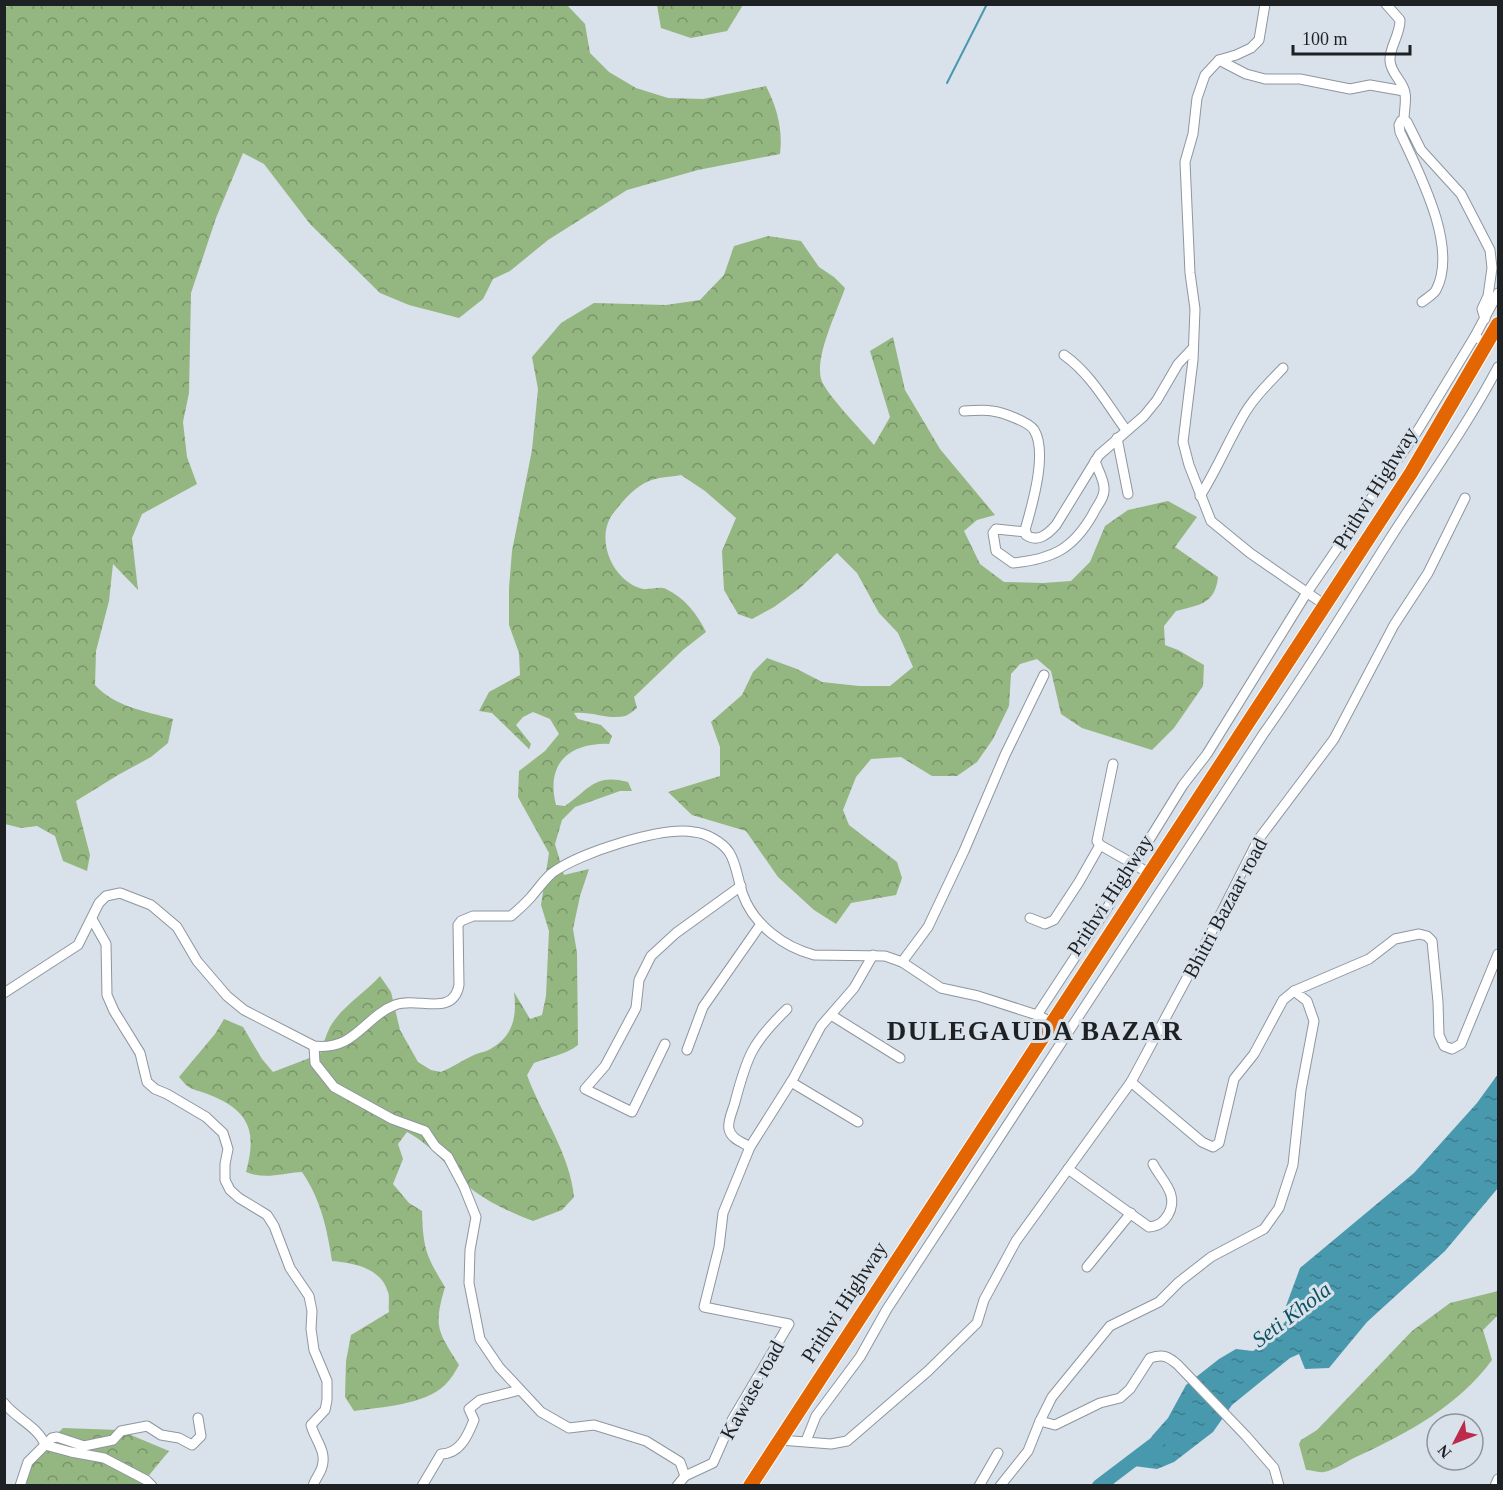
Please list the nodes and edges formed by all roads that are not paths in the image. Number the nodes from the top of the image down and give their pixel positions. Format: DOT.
graph roads {
  1 [pos="1265,4"];
  2 [pos="1386,4"];
  3 [pos="1219,60"];
  4 [pos="1404,91"];
  5 [pos="1404,120"];
  6 [pos="1498,293"];
  7 [pos="1422,302"];
  8 [pos="1485,319"];
  9 [pos="1498,324"];
  10 [pos="1475,336"];
  11 [pos="1488,344"];
  12 [pos="1193,348"];
  13 [pos="1064,355"];
  14 [pos="1498,367"];
  15 [pos="1283,368"];
  16 [pos="964,411"];
  17 [pos="1126,430"];
  18 [pos="1117,438"];
  19 [pos="1429,442"];
  20 [pos="1445,454"];
  21 [pos="1095,462"];
  22 [pos="1128,494"];
  23 [pos="1200,496"];
  24 [pos="1465,498"];
  25 [pos="1026,532"];
  26 [pos="1306,594"];
  27 [pos="1325,605"];
  28 [pos="1044,675"];
  29 [pos="1113,764"];
  30 [pos="1100,845"];
  31 [pos="1134,863"];
  32 [pos="1149,873"];
  33 [pos="741,886"];
  34 [pos="1030,918"];
  35 [pos="92,919"];
  36 [pos="761,924"];
  37 [pos="1498,954"];
  38 [pos="873,955"];
  39 [pos="902,962"];
  40 [pos="1294,991"];
  41 [pos="4,993"];
  42 [pos="787,1009"];
  43 [pos="831,1015"];
  44 [pos="1037,1015"];
  45 [pos="1052,1022"];
  46 [pos="665,1044"];
  47 [pos="314,1046"];
  48 [pos="687,1050"];
  49 [pos="900,1058"];
  50 [pos="791,1082"];
  51 [pos="1131,1082"];
  52 [pos="858,1122"];
  53 [pos="750,1147"];
  54 [pos="1153,1164"];
  55 [pos="1068,1168"];
  56 [pos="1131,1214"];
  57 [pos="1087,1267"];
  58 [pos="520,1390"];
  59 [pos="4,1403"];
  60 [pos="198,1418"];
  61 [pos="1040,1421"];
  62 [pos="780,1440"];
  63 [pos="806,1442"];
  64 [pos="45,1445"];
  65 [pos="998,1453"];
  66 [pos="685,1476"];
  67 [pos="1498,1479"];
  68 [pos="20,1485"];
  69 [pos="152,1485"];
  70 [pos="313,1485"];
  71 [pos="422,1485"];
  72 [pos="677,1485"];
  73 [pos="750,1485"];
  74 [pos="979,1485"];
  75 [pos="1000,1485"];
  76 [pos="1279,1485"];
  77 [pos="1495,1485"];
  1 -- 3 [label="street"];
  2 -- 4 [label="street"];
  3 -- 4 [label="street"];
  3 -- 12 [label="street"];
  4 -- 5 [label="street"];
  5 -- 7 [label="street"];
  5 -- 8 [label="street"];
  6 -- 8 [label="street"];
  8 -- 10 [label="street"];
  9 -- 11 [label="highway, Prithvi Highway"];
  10 -- 11 [label="street"];
  10 -- 26 [label="street"];
  11 -- 19 [label="highway, Prithvi Highway"];
  12 -- 17 [label="street"];
  12 -- 23 [label="street"];
  13 -- 17 [label="street"];
  14 -- 20 [label="street"];
  15 -- 23 [label="street"];
  16 -- 25 [label="street"];
  17 -- 18 [label="street"];
  18 -- 21 [label="street"];
  18 -- 22 [label="street"];
  19 -- 20 [label="street"];
  19 -- 27 [label="highway, Prithvi Highway"];
  20 -- 63 [label="street"];
  21 -- 25 [label="street"];
  21 -- 25 [label="street"];
  23 -- 26 [label="street"];
  24 -- 51 [label="street, Bhitri Bazaar road"];
  26 -- 27 [label="street"];
  26 -- 31 [label="street"];
  27 -- 32 [label="highway, Prithvi Highway"];
  28 -- 39 [label="street"];
  29 -- 30 [label="street"];
  30 -- 31 [label="street"];
  30 -- 34 [label="street"];
  31 -- 32 [label="street"];
  31 -- 44 [label="street"];
  32 -- 45 [label="highway, Prithvi Highway"];
  33 -- 36 [label="street"];
  33 -- 46 [label="street"];
  33 -- 47 [label="street"];
  35 -- 41 [label="street"];
  35 -- 47 [label="street"];
  35 -- 70 [label="street"];
  36 -- 38 [label="street"];
  36 -- 48 [label="street"];
  37 -- 40 [label="street"];
  38 -- 39 [label="street"];
  38 -- 43 [label="street"];
  39 -- 44 [label="street"];
  40 -- 51 [label="street"];
  40 -- 61 [label="street"];
  42 -- 53 [label="street"];
  43 -- 49 [label="street"];
  43 -- 50 [label="street"];
  44 -- 45 [label="street"];
  45 -- 62 [label="highway, Prithvi Highway"];
  47 -- 58 [label="street"];
  50 -- 52 [label="street"];
  50 -- 53 [label="street"];
  51 -- 55 [label="street, Bhitri Bazaar road"];
  53 -- 66 [label="street, Kawase road"];
  54 -- 56 [label="street"];
  55 -- 56 [label="street"];
  55 -- 63 [label="street, Bhitri Bazaar road"];
  56 -- 57 [label="street"];
  58 -- 66 [label="street"];
  58 -- 71 [label="street"];
  59 -- 64 [label="street"];
  60 -- 64 [label="street"];
  61 -- 75 [label="street"];
  61 -- 76 [label="street"];
  62 -- 63 [label="street, Bhitri Bazaar road"];
  62 -- 73 [label="highway, Prithvi Highway"];
  64 -- 68 [label="street"];
  64 -- 69 [label="street"];
  65 -- 74 [label="street"];
  66 -- 72 [label="street, Kawase road"];
  67 -- 77 [label="street"];
}
